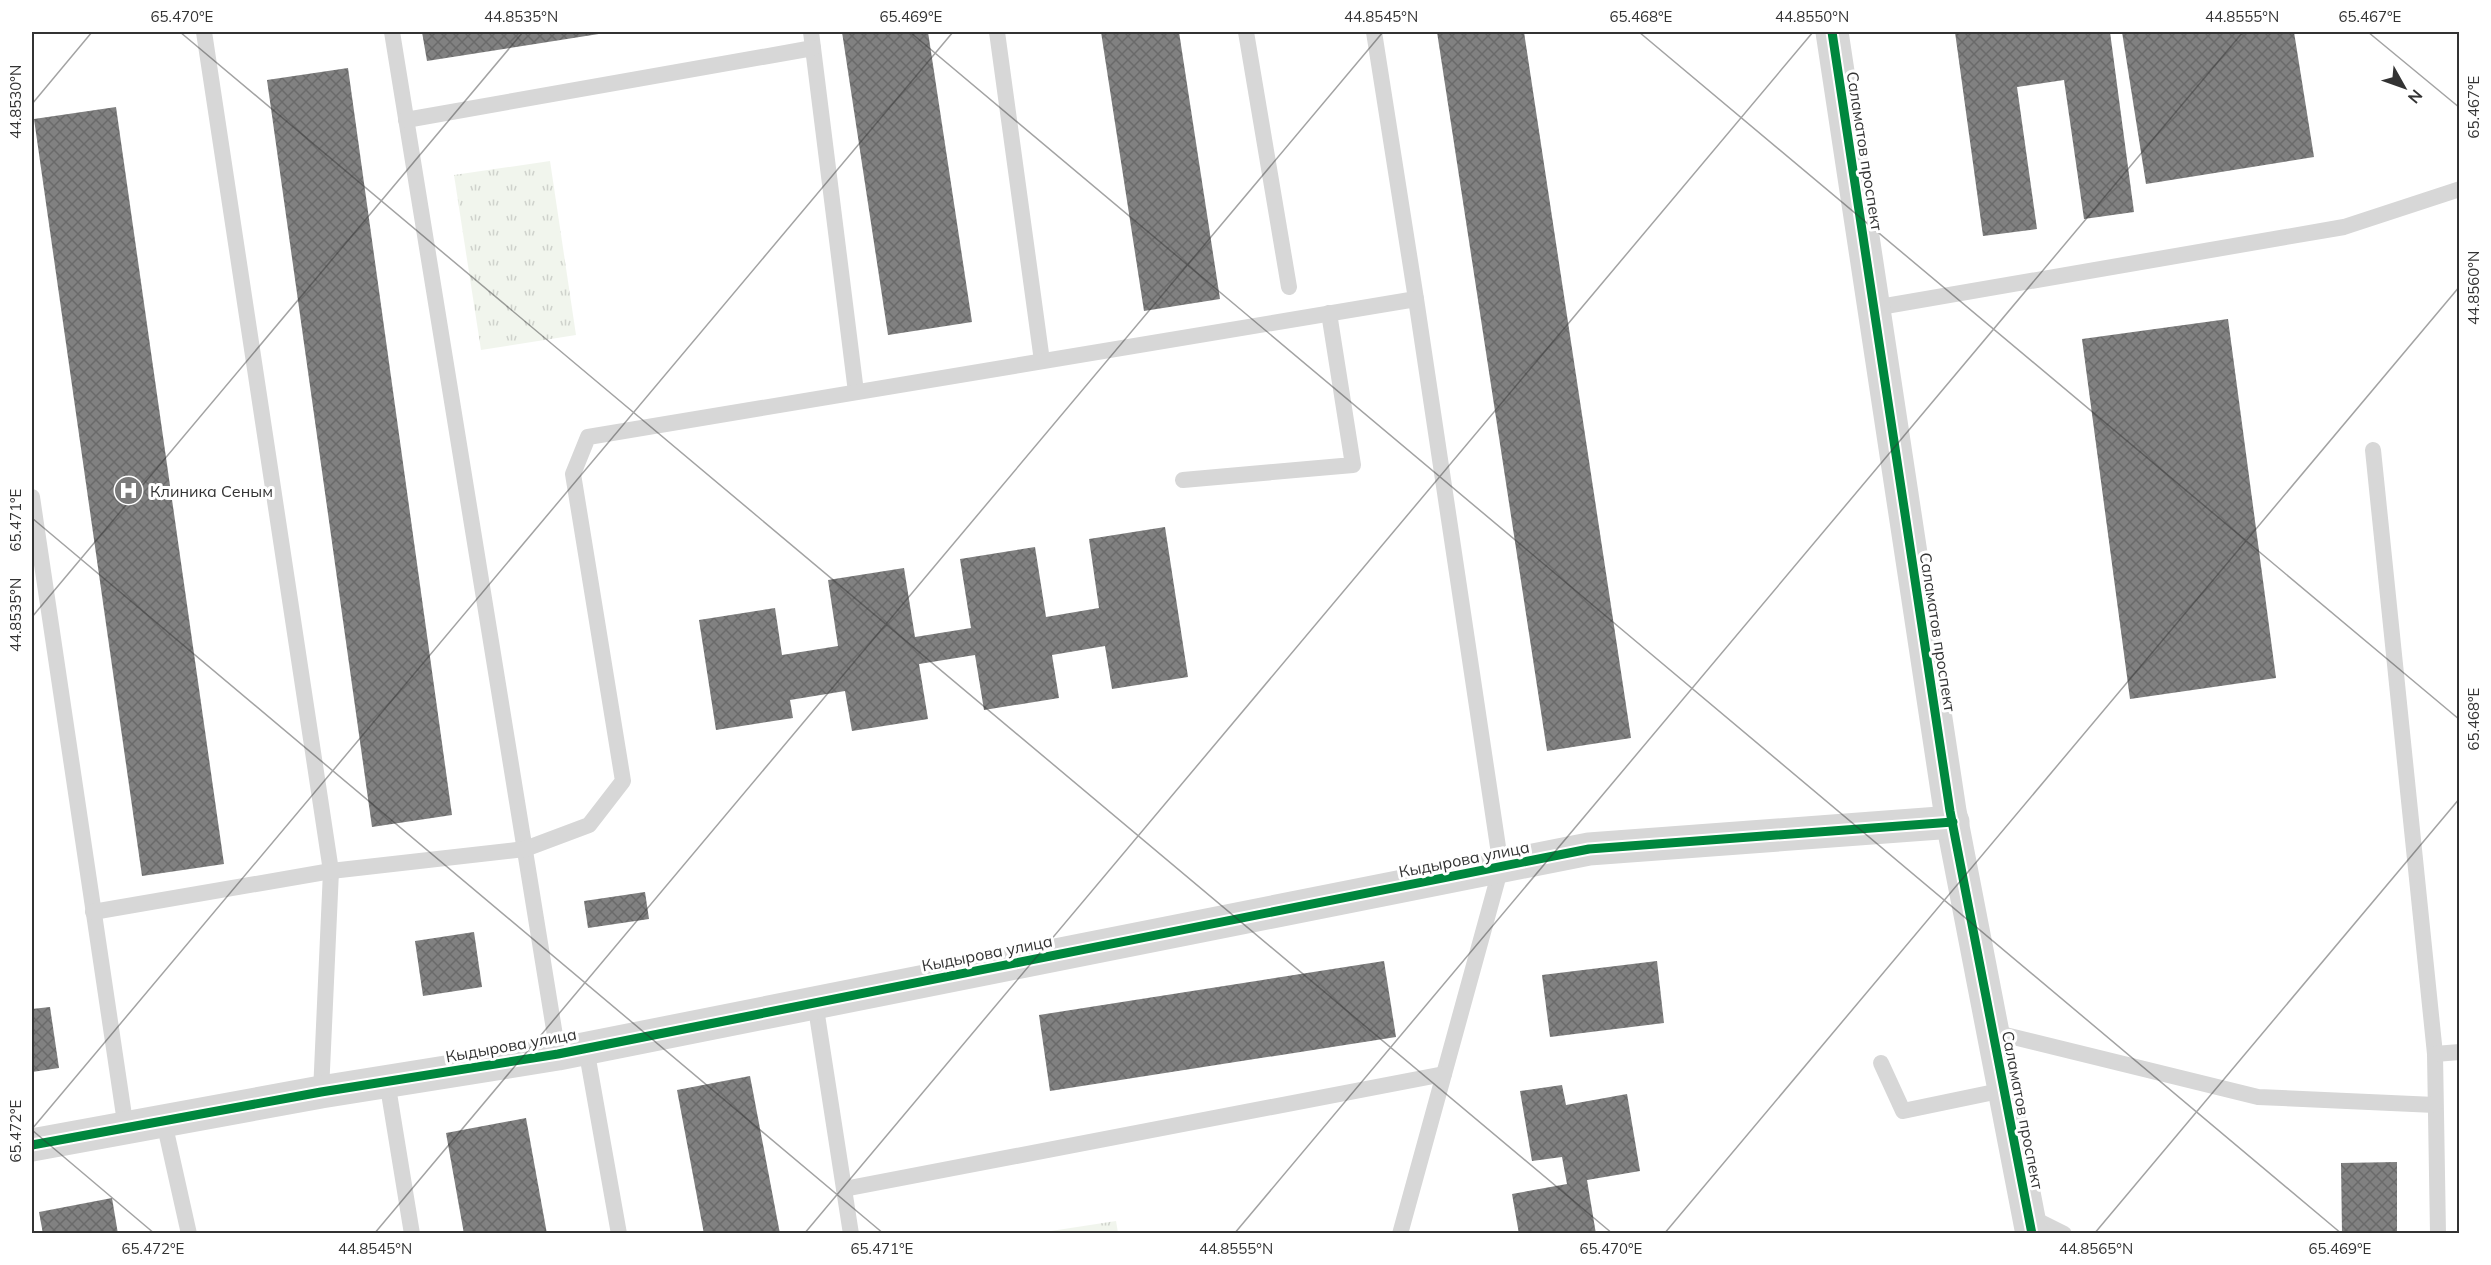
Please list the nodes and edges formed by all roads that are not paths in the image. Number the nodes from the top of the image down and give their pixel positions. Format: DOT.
graph roads {
  1 [pos="204,32"];
  2 [pos="392,32"];
  3 [pos="997,32"];
  4 [pos="1246,32"];
  5 [pos="1374,32"];
  6 [pos="1832,32"];
  7 [pos="812,40"];
  8 [pos="406,120"];
  9 [pos="2460,189"];
  10 [pos="1289,287"];
  11 [pos="1416,299"];
  12 [pos="1874,308"];
  13 [pos="1329,313"];
  14 [pos="1042,361"];
  15 [pos="856,392"];
  16 [pos="2373,450"];
  17 [pos="1183,480"];
  18 [pos="32,497"];
  19 [pos="1953,822"];
  20 [pos="525,849"];
  21 [pos="1501,867"];
  22 [pos="331,872"];
  23 [pos="93,912"];
  24 [pos="815,1002"];
  25 [pos="1993,1032"];
  26 [pos="572,1051"];
  27 [pos="2460,1052"];
  28 [pos="2435,1054"];
  29 [pos="1881,1063"];
  30 [pos="1444,1074"];
  31 [pos="387,1081"];
  32 [pos="2004,1090"];
  33 [pos="321,1092"];
  34 [pos="2435,1105"];
  35 [pos="164,1122"];
  36 [pos="126,1129"];
  37 [pos="32,1145"];
  38 [pos="844,1189"];
  39 [pos="2030,1225"];
  40 [pos="189,1233"];
  41 [pos="412,1233"];
  42 [pos="619,1233"];
  43 [pos="851,1233"];
  44 [pos="1400,1233"];
  45 [pos="2064,1233"];
  46 [pos="2438,1233"];
  1 -- 22 [label="lane"];
  2 -- 8 [label="lane"];
  3 -- 14 [label="lane"];
  4 -- 10 [label="lane"];
  5 -- 11 [label="lane"];
  6 -- 12 [label="street, Саламатов проспект"];
  7 -- 8 [label="lane"];
  7 -- 15 [label="lane"];
  8 -- 20 [label="lane"];
  9 -- 12 [label="lane"];
  11 -- 13 [label="lane"];
  11 -- 21 [label="lane"];
  12 -- 19 [label="street, Саламатов проспект"];
  13 -- 14 [label="lane"];
  13 -- 17 [label="lane"];
  14 -- 15 [label="lane"];
  15 -- 20 [label="lane"];
  16 -- 28 [label="lane"];
  18 -- 23 [label="lane"];
  19 -- 21 [label="street, Кыдырова улица"];
  19 -- 25 [label="street, Саламатов проспект"];
  20 -- 22 [label="lane"];
  20 -- 26 [label="lane"];
  21 -- 24 [label="street, Кыдырова улица"];
  21 -- 30 [label="lane"];
  22 -- 23 [label="lane"];
  22 -- 33 [label="lane"];
  23 -- 36 [label="lane"];
  24 -- 26 [label="street, Кыдырова улица"];
  24 -- 38 [label="lane"];
  25 -- 32 [label="street, Саламатов проспект"];
  25 -- 34 [label="lane"];
  26 -- 31 [label="street, Кыдырова улица"];
  26 -- 42 [label="lane"];
  27 -- 28 [label="lane"];
  28 -- 34 [label="lane"];
  29 -- 32 [label="lane"];
  30 -- 38 [label="lane"];
  30 -- 44 [label="lane"];
  31 -- 33 [label="street, Кыдырова улица"];
  31 -- 41 [label="lane"];
  32 -- 39 [label="street, Саламатов проспект"];
  33 -- 35 [label="street, Кыдырова улица"];
  34 -- 46 [label="lane"];
  35 -- 36 [label="street, Кыдырова улица"];
  35 -- 40 [label="lane"];
  36 -- 37 [label="street, Кыдырова улица"];
  38 -- 43 [label="lane"];
  39 -- 45 [label="lane"];
}
